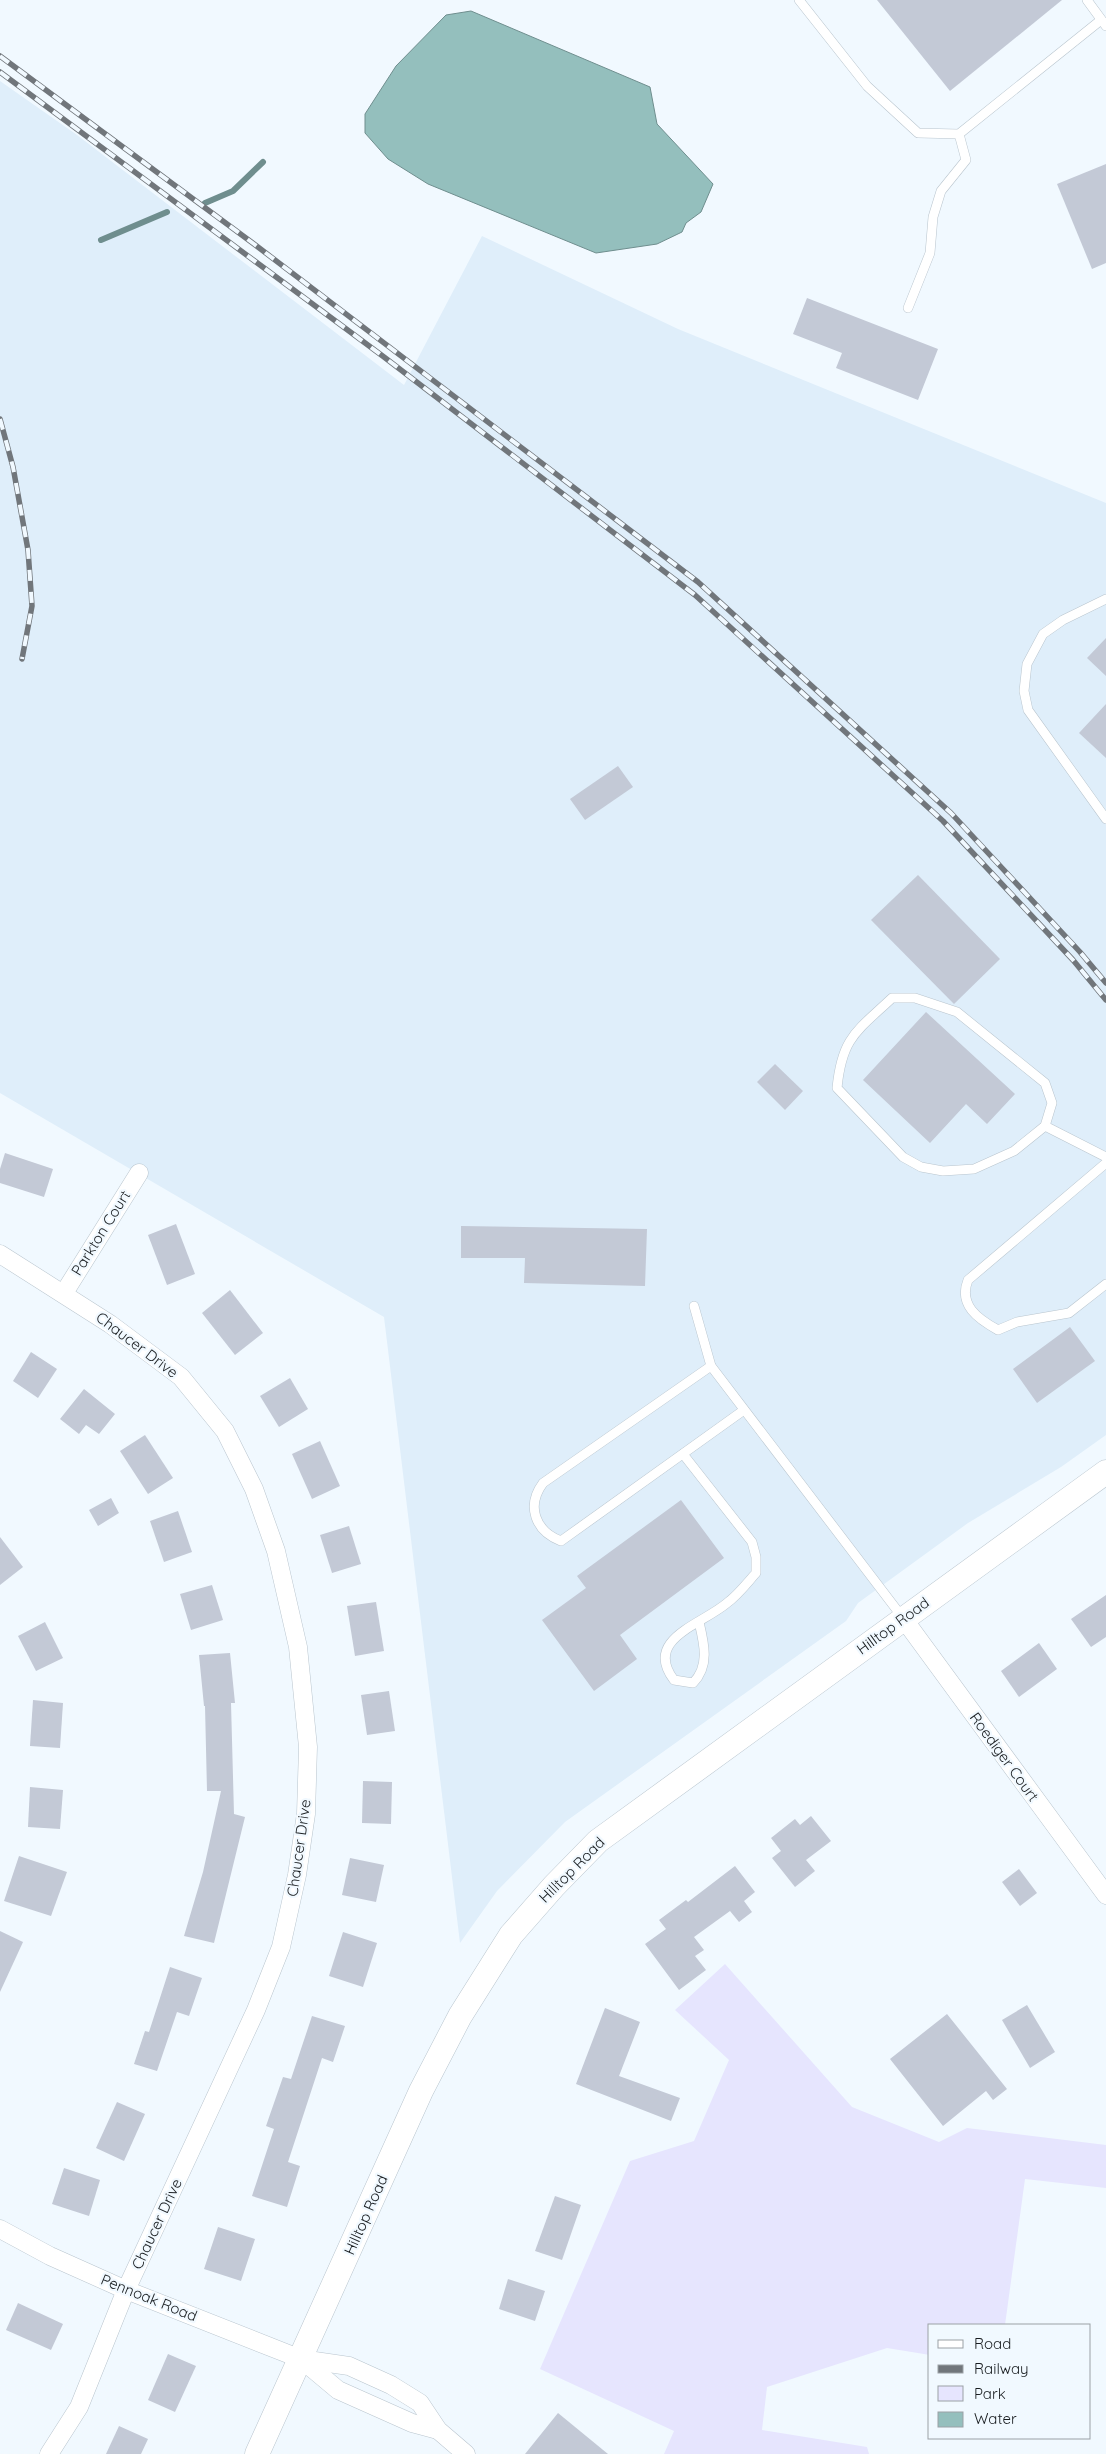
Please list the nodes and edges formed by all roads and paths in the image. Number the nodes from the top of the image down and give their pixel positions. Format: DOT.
graph roads {
  1 [pos="799,0"];
  2 [pos="1086,0"];
  3 [pos="1104,23"];
  4 [pos="959,134"];
  5 [pos="908,308"];
  6 [pos="1106,599"];
  7 [pos="1106,819"];
  8 [pos="1045,1126"];
  9 [pos="1106,1157"];
  10 [pos="1106,1163"];
  11 [pos="139,1173"];
  12 [pos="0,1254"];
  13 [pos="1106,1284"];
  14 [pos="64,1293"];
  15 [pos="694,1306"];
  16 [pos="711,1366"];
  17 [pos="744,1410"];
  18 [pos="684,1454"];
  19 [pos="1106,1472"];
  20 [pos="903,1618"];
  21 [pos="699,1622"];
  22 [pos="1106,1895"];
  23 [pos="0,2229"];
  24 [pos="126,2290"];
  25 [pos="301,2359"];
  26 [pos="438,2430"];
  27 [pos="49,2454"];
  28 [pos="257,2454"];
  29 [pos="466,2454"];
  1 -- 4 [label="lane"];
  2 -- 3 [label="lane"];
  3 -- 4 [label="lane"];
  4 -- 5 [label="lane"];
  6 -- 7 [label="lane"];
  8 -- 8 [label="lane"];
  8 -- 9 [label="lane"];
  10 -- 13 [label="lane"];
  11 -- 14 [label="street, Parkton Court"];
  12 -- 14 [label="street, Chaucer Drive"];
  14 -- 24 [label="street, Chaucer Drive"];
  15 -- 16 [label="lane"];
  16 -- 17 [label="lane"];
  16 -- 18 [label="lane"];
  17 -- 18 [label="lane"];
  17 -- 20 [label="lane"];
  18 -- 21 [label="lane"];
  19 -- 20 [label="main road, Hilltop Road"];
  20 -- 22 [label="street, Roediger Court"];
  20 -- 25 [label="main road, Hilltop Road"];
  21 -- 21 [label="lane"];
  23 -- 24 [label="street, Pennoak Road"];
  24 -- 25 [label="street, Pennoak Road"];
  24 -- 27 [label="street, Chaucer Drive"];
  25 -- 26 [label="street"];
  25 -- 26 [label="street"];
  25 -- 28 [label="main road, Hilltop Road"];
  26 -- 29 [label="street"];
}
